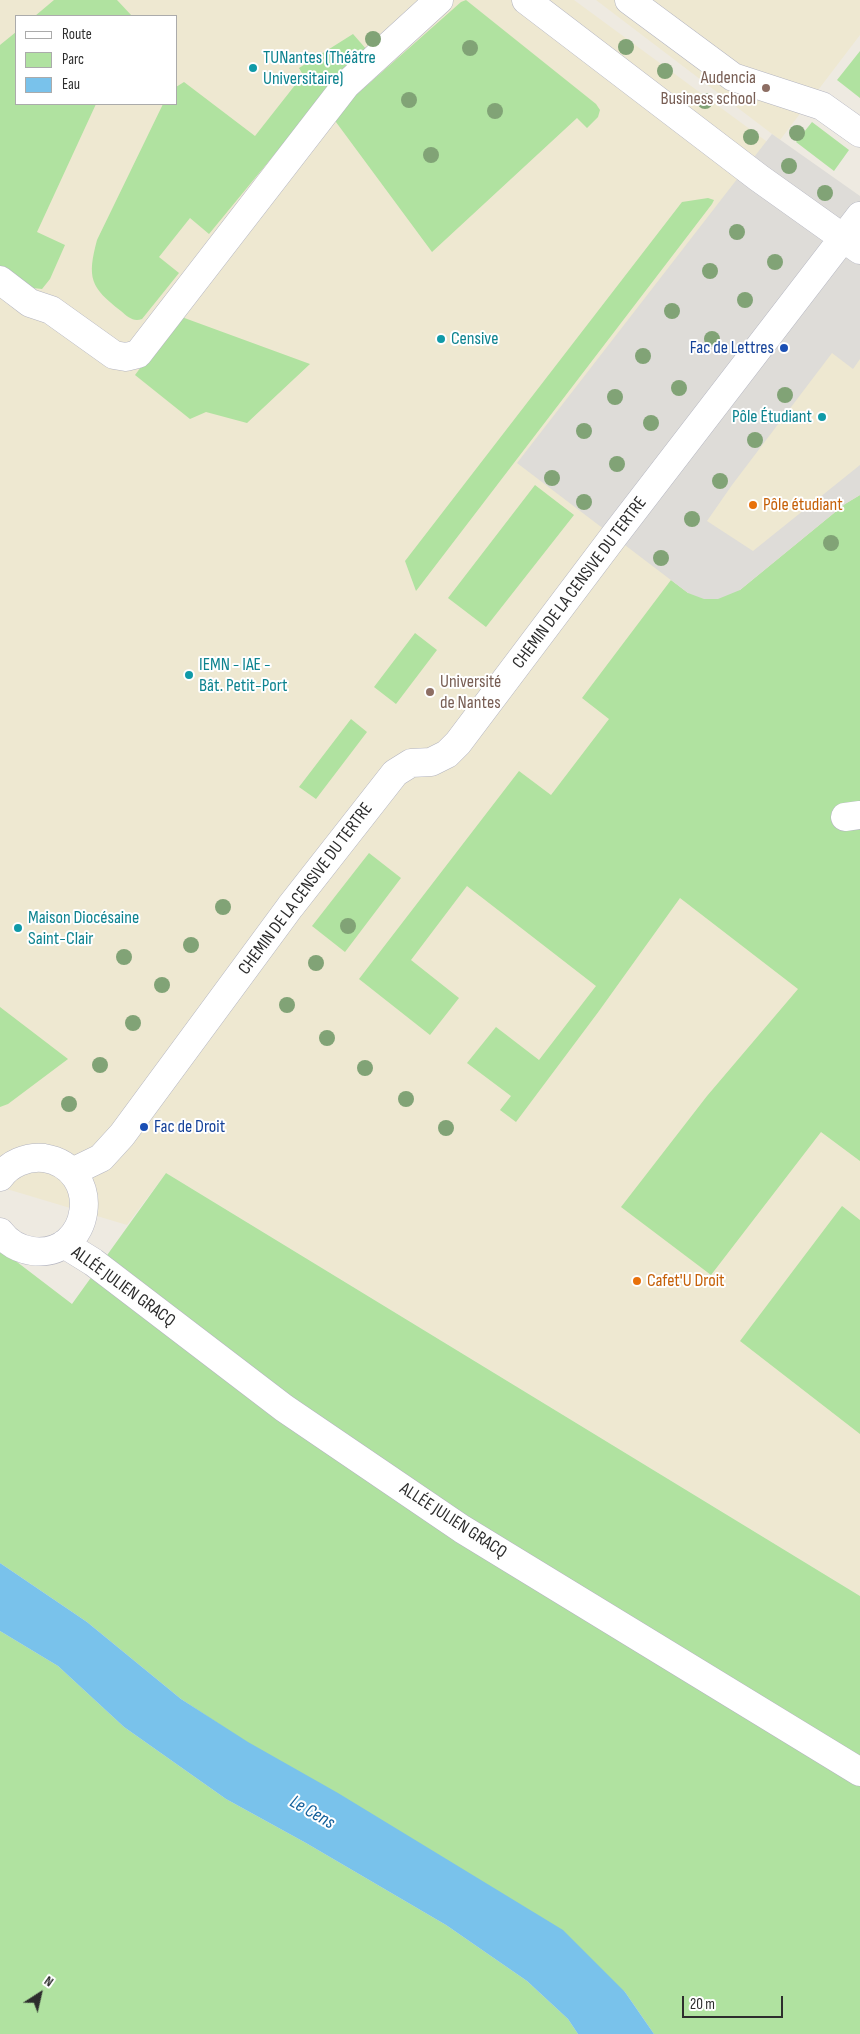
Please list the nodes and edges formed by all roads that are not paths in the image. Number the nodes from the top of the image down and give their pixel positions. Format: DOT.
graph roads {
  1 [pos="439,0"];
  2 [pos="526,0"];
  3 [pos="628,0"];
  4 [pos="860,133"];
  5 [pos="860,216"];
  6 [pos="852,244"];
  7 [pos="0,280"];
  8 [pos="72,1172"];
  9 [pos="0,1177"];
  10 [pos="0,1232"];
  11 [pos="64,1244"];
  12 [pos="860,1772"];
  1 -- 7 [label="street"];
  2 -- 6 [label="street"];
  3 -- 4 [label="street"];
  5 -- 6 [label="street, CHEMIN DE LA CENSIVE DU TERTRE"];
  6 -- 8 [label="street, CHEMIN DE LA CENSIVE DU TERTRE"];
  8 -- 9 [label="street"];
  8 -- 11 [label="street"];
  10 -- 11 [label="street"];
  11 -- 12 [label="street, ALLÉE JULIEN GRACQ"];
}
